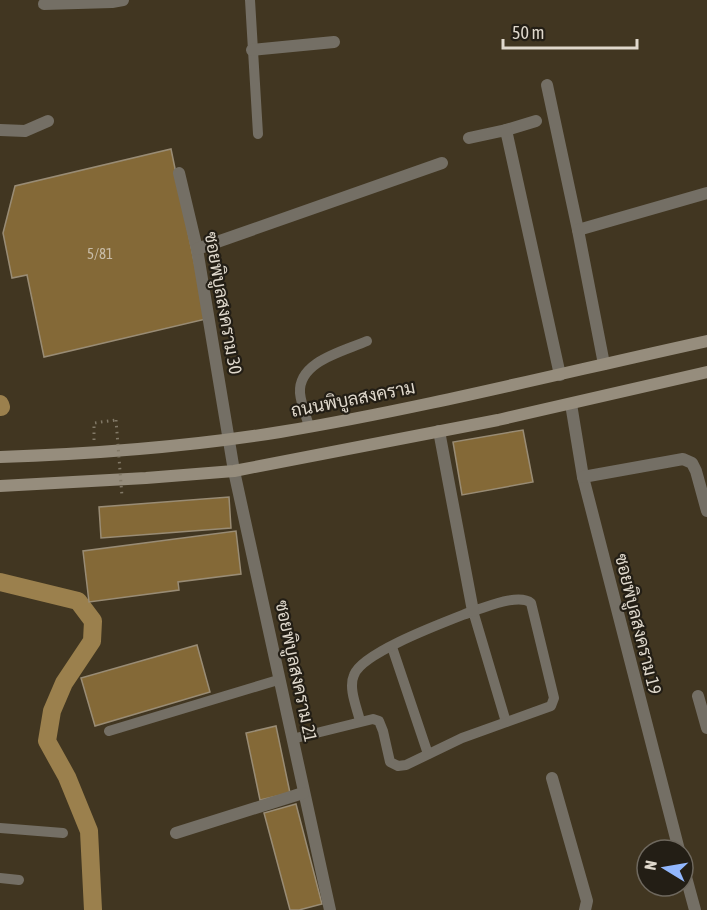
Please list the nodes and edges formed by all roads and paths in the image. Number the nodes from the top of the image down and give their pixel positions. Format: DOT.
graph roads {
  1 [pos="123,0"];
  2 [pos="250,0"];
  3 [pos="44,4"];
  4 [pos="334,42"];
  5 [pos="252,50"];
  6 [pos="546,85"];
  7 [pos="48,120"];
  8 [pos="536,121"];
  9 [pos="0,130"];
  10 [pos="506,130"];
  11 [pos="258,135"];
  12 [pos="469,138"];
  13 [pos="442,163"];
  14 [pos="179,173"];
  15 [pos="707,193"];
  16 [pos="578,230"];
  17 [pos="197,249"];
  18 [pos="367,341"];
  19 [pos="707,341"];
  20 [pos="604,364"];
  21 [pos="707,372"];
  22 [pos="560,375"];
  23 [pos="571,404"];
  24 [pos="94,423"];
  25 [pos="309,426"];
  26 [pos="439,431"];
  27 [pos="228,439"];
  28 [pos="0,457"];
  29 [pos="234,471"];
  30 [pos="583,477"];
  31 [pos="0,486"];
  32 [pos="122,496"];
  33 [pos="707,511"];
  34 [pos="473,611"];
  35 [pos="392,646"];
  36 [pos="278,680"];
  37 [pos="698,696"];
  38 [pos="360,721"];
  39 [pos="506,722"];
  40 [pos="707,728"];
  41 [pos="109,731"];
  42 [pos="292,739"];
  43 [pos="428,754"];
  44 [pos="552,778"];
  45 [pos="303,793"];
  46 [pos="0,828"];
  47 [pos="63,833"];
  48 [pos="176,833"];
  49 [pos="676,838"];
  50 [pos="0,878"];
  51 [pos="19,880"];
  52 [pos="330,910"];
  53 [pos="585,910"];
  1 -- 3 [label="street"];
  2 -- 5 [label="lane"];
  4 -- 5 [label="street"];
  5 -- 11 [label="lane"];
  6 -- 16 [label="street"];
  7 -- 9 [label="street"];
  8 -- 10 [label="street"];
  10 -- 12 [label="street"];
  10 -- 22 [label="street"];
  13 -- 17 [label="street"];
  14 -- 17 [label="street, ซอยพิบูลสงคราม 30"];
  15 -- 16 [label="street"];
  16 -- 20 [label="street"];
  17 -- 27 [label="street, ซอยพิบูลสงคราม 30"];
  18 -- 25 [label="lane"];
  19 -- 20 [label="main road, ถนนพิบูลสงคราม"];
  20 -- 22 [label="main road, ถนนพิบูลสงคราม"];
  21 -- 23 [label="main road"];
  22 -- 25 [label="main road, ถนนพิบูลสงคราม"];
  23 -- 26 [label="main road"];
  23 -- 30 [label="street, ซอยพิบูลสงคราม 19"];
  24 -- 32 [label="path, bridge"];
  25 -- 27 [label="main road, ถนนพิบูลสงคราม"];
  26 -- 29 [label="main road"];
  26 -- 34 [label="street"];
  27 -- 28 [label="main road, ถนนพิบูลสงคราม"];
  27 -- 29 [label="street, ซอยพิบูลสงคราม 21"];
  29 -- 31 [label="main road"];
  29 -- 36 [label="street, ซอยพิบูลสงคราม 21"];
  30 -- 33 [label="street"];
  30 -- 49 [label="street, ซอยพิบูลสงคราม 19"];
  34 -- 35 [label="lane"];
  34 -- 39 [label="lane"];
  34 -- 39 [label="lane"];
  35 -- 38 [label="lane"];
  35 -- 43 [label="lane"];
  36 -- 41 [label="lane"];
  36 -- 42 [label="street, ซอยพิบูลสงคราม 21"];
  37 -- 40 [label="street"];
  38 -- 42 [label="lane"];
  38 -- 43 [label="lane"];
  39 -- 43 [label="lane"];
  42 -- 45 [label="street, ซอยพิบูลสงคราม 21"];
  44 -- 53 [label="street"];
  45 -- 48 [label="street"];
  45 -- 52 [label="street, ซอยพิบูลสงคราม 21"];
  46 -- 47 [label="lane"];
  50 -- 51 [label="lane"];
}
